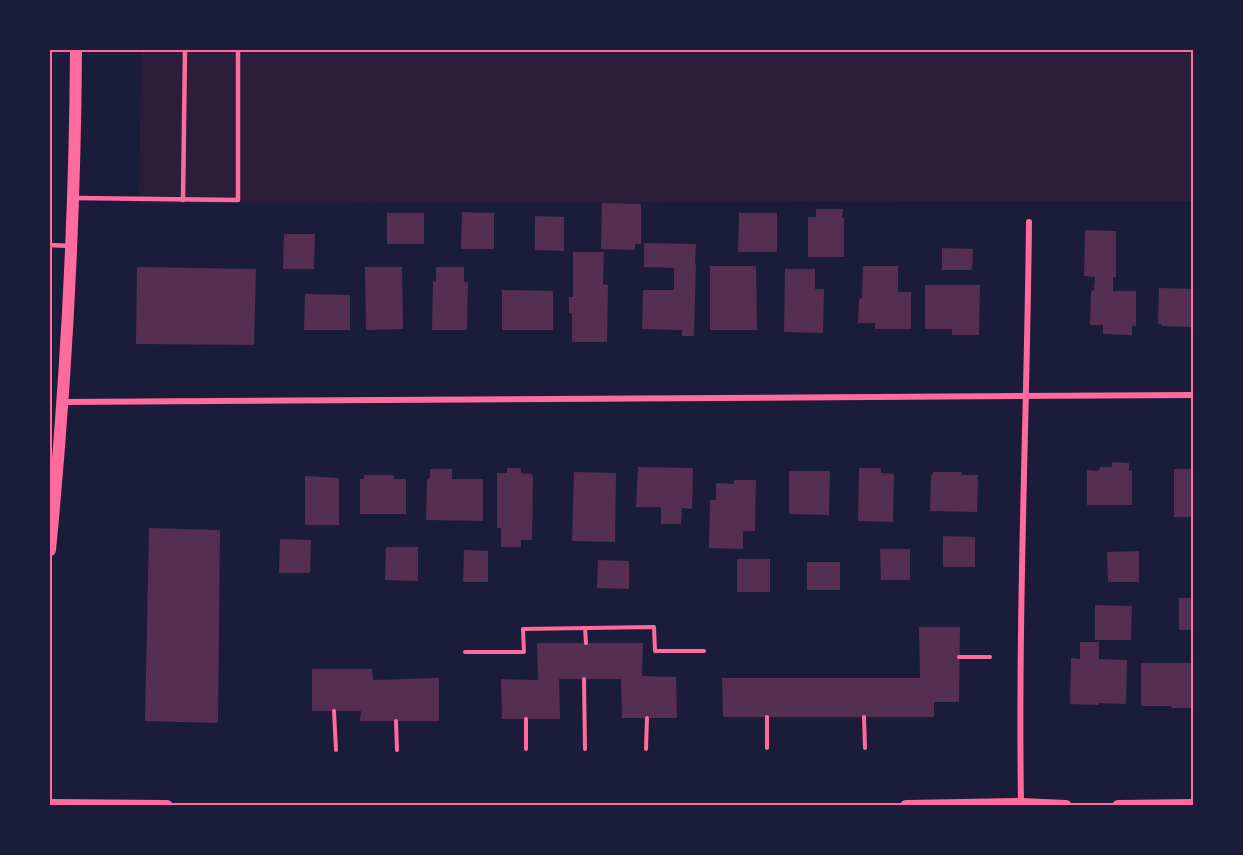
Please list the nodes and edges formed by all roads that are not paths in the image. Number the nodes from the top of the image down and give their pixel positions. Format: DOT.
graph roads {
  1 [pos="76,50"];
  2 [pos="185,50"];
  3 [pos="238,50"];
  4 [pos="72,198"];
  5 [pos="183,200"];
  6 [pos="1029,222"];
  7 [pos="50,245"];
  8 [pos="70,246"];
  9 [pos="1026,395"];
  10 [pos="1194,395"];
  11 [pos="62,402"];
  12 [pos="50,550"];
  13 [pos="1021,804"];
  14 [pos="50,805"];
  15 [pos="1194,805"];
  16 [pos="167,806"];
  17 [pos="906,806"];
  18 [pos="1066,806"];
  19 [pos="1118,806"];
  1 -- 4 [label="main road"];
  2 -- 5 [label="lane"];
  3 -- 5 [label="lane"];
  4 -- 5 [label="lane"];
  4 -- 8 [label="main road"];
  6 -- 9 [label="street"];
  7 -- 8 [label="lane"];
  8 -- 11 [label="main road"];
  9 -- 10 [label="street"];
  9 -- 11 [label="street"];
  9 -- 13 [label="street"];
  11 -- 12 [label="main road"];
  13 -- 17 [label="main road"];
  13 -- 18 [label="main road"];
  14 -- 16 [label="main road"];
  15 -- 19 [label="main road"];
}
